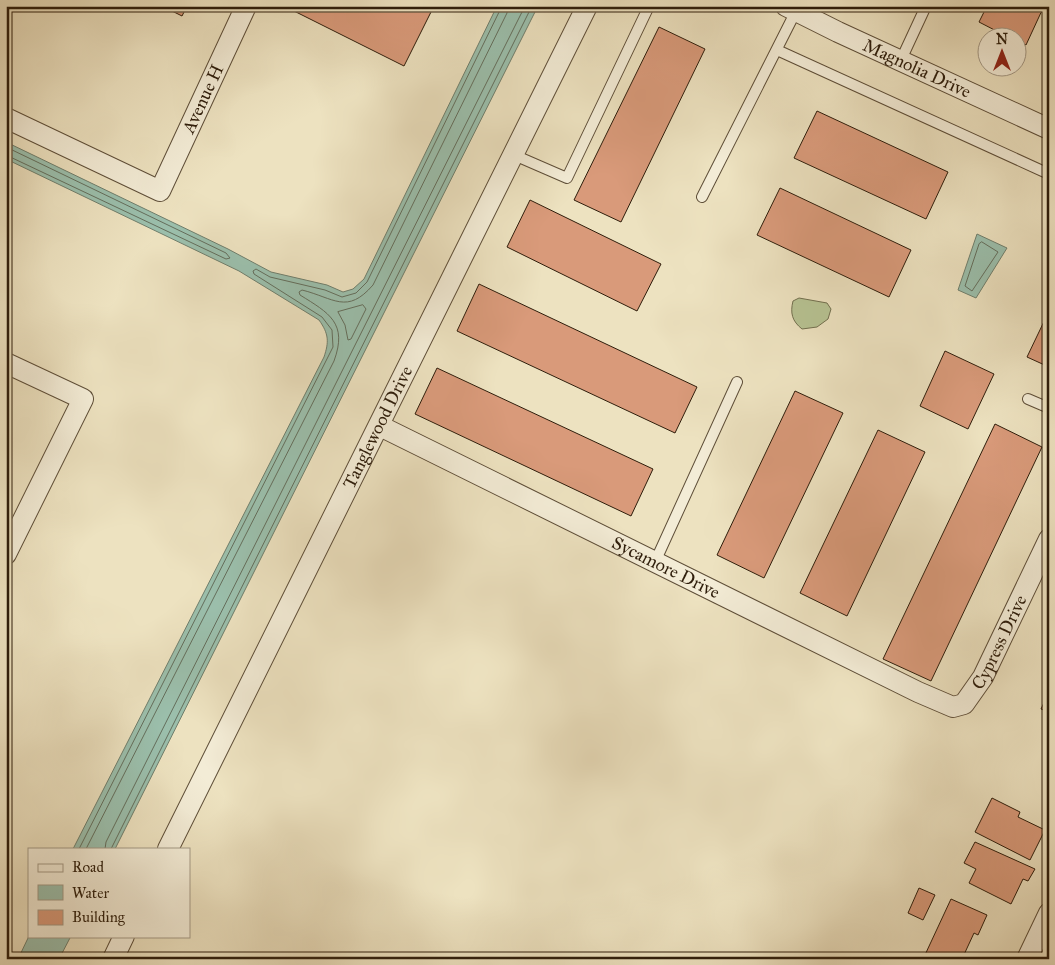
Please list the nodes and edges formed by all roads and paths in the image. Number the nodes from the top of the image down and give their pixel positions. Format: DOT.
graph roads {
  1 [pos="246,6"];
  2 [pos="587,6"];
  3 [pos="649,6"];
  4 [pos="926,6"];
  5 [pos="791,9"];
  6 [pos="776,50"];
  7 [pos="900,62"];
  8 [pos="6,118"];
  9 [pos="1049,129"];
  10 [pos="514,154"];
  11 [pos="1049,174"];
  12 [pos="702,197"];
  13 [pos="6,363"];
  14 [pos="737,382"];
  15 [pos="1028,398"];
  16 [pos="1049,408"];
  17 [pos="380,426"];
  18 [pos="1049,539"];
  19 [pos="6,554"];
  20 [pos="654,562"];
  21 [pos="953,707"];
  22 [pos="169,848"];
  23 [pos="1049,913"];
  24 [pos="123,938"];
  25 [pos="113,959"];
  26 [pos="1027,959"];
  1 -- 8 [label="street, Avenue H"];
  2 -- 10 [label="street, Tanglewood Drive"];
  3 -- 10 [label="lane"];
  4 -- 7 [label="lane"];
  5 -- 6 [label="lane"];
  5 -- 7 [label="street, Magnolia Drive"];
  6 -- 11 [label="lane"];
  6 -- 12 [label="lane"];
  7 -- 9 [label="street, Magnolia Drive"];
  10 -- 17 [label="street, Tanglewood Drive"];
  13 -- 19 [label="street"];
  14 -- 20 [label="lane"];
  15 -- 16 [label="lane"];
  17 -- 20 [label="street, Sycamore Drive"];
  17 -- 22 [label="street, Tanglewood Drive"];
  18 -- 21 [label="street, Cypress Drive"];
  20 -- 21 [label="street, Sycamore Drive"];
  23 -- 26 [label="street"];
  24 -- 25 [label="street"];
}
